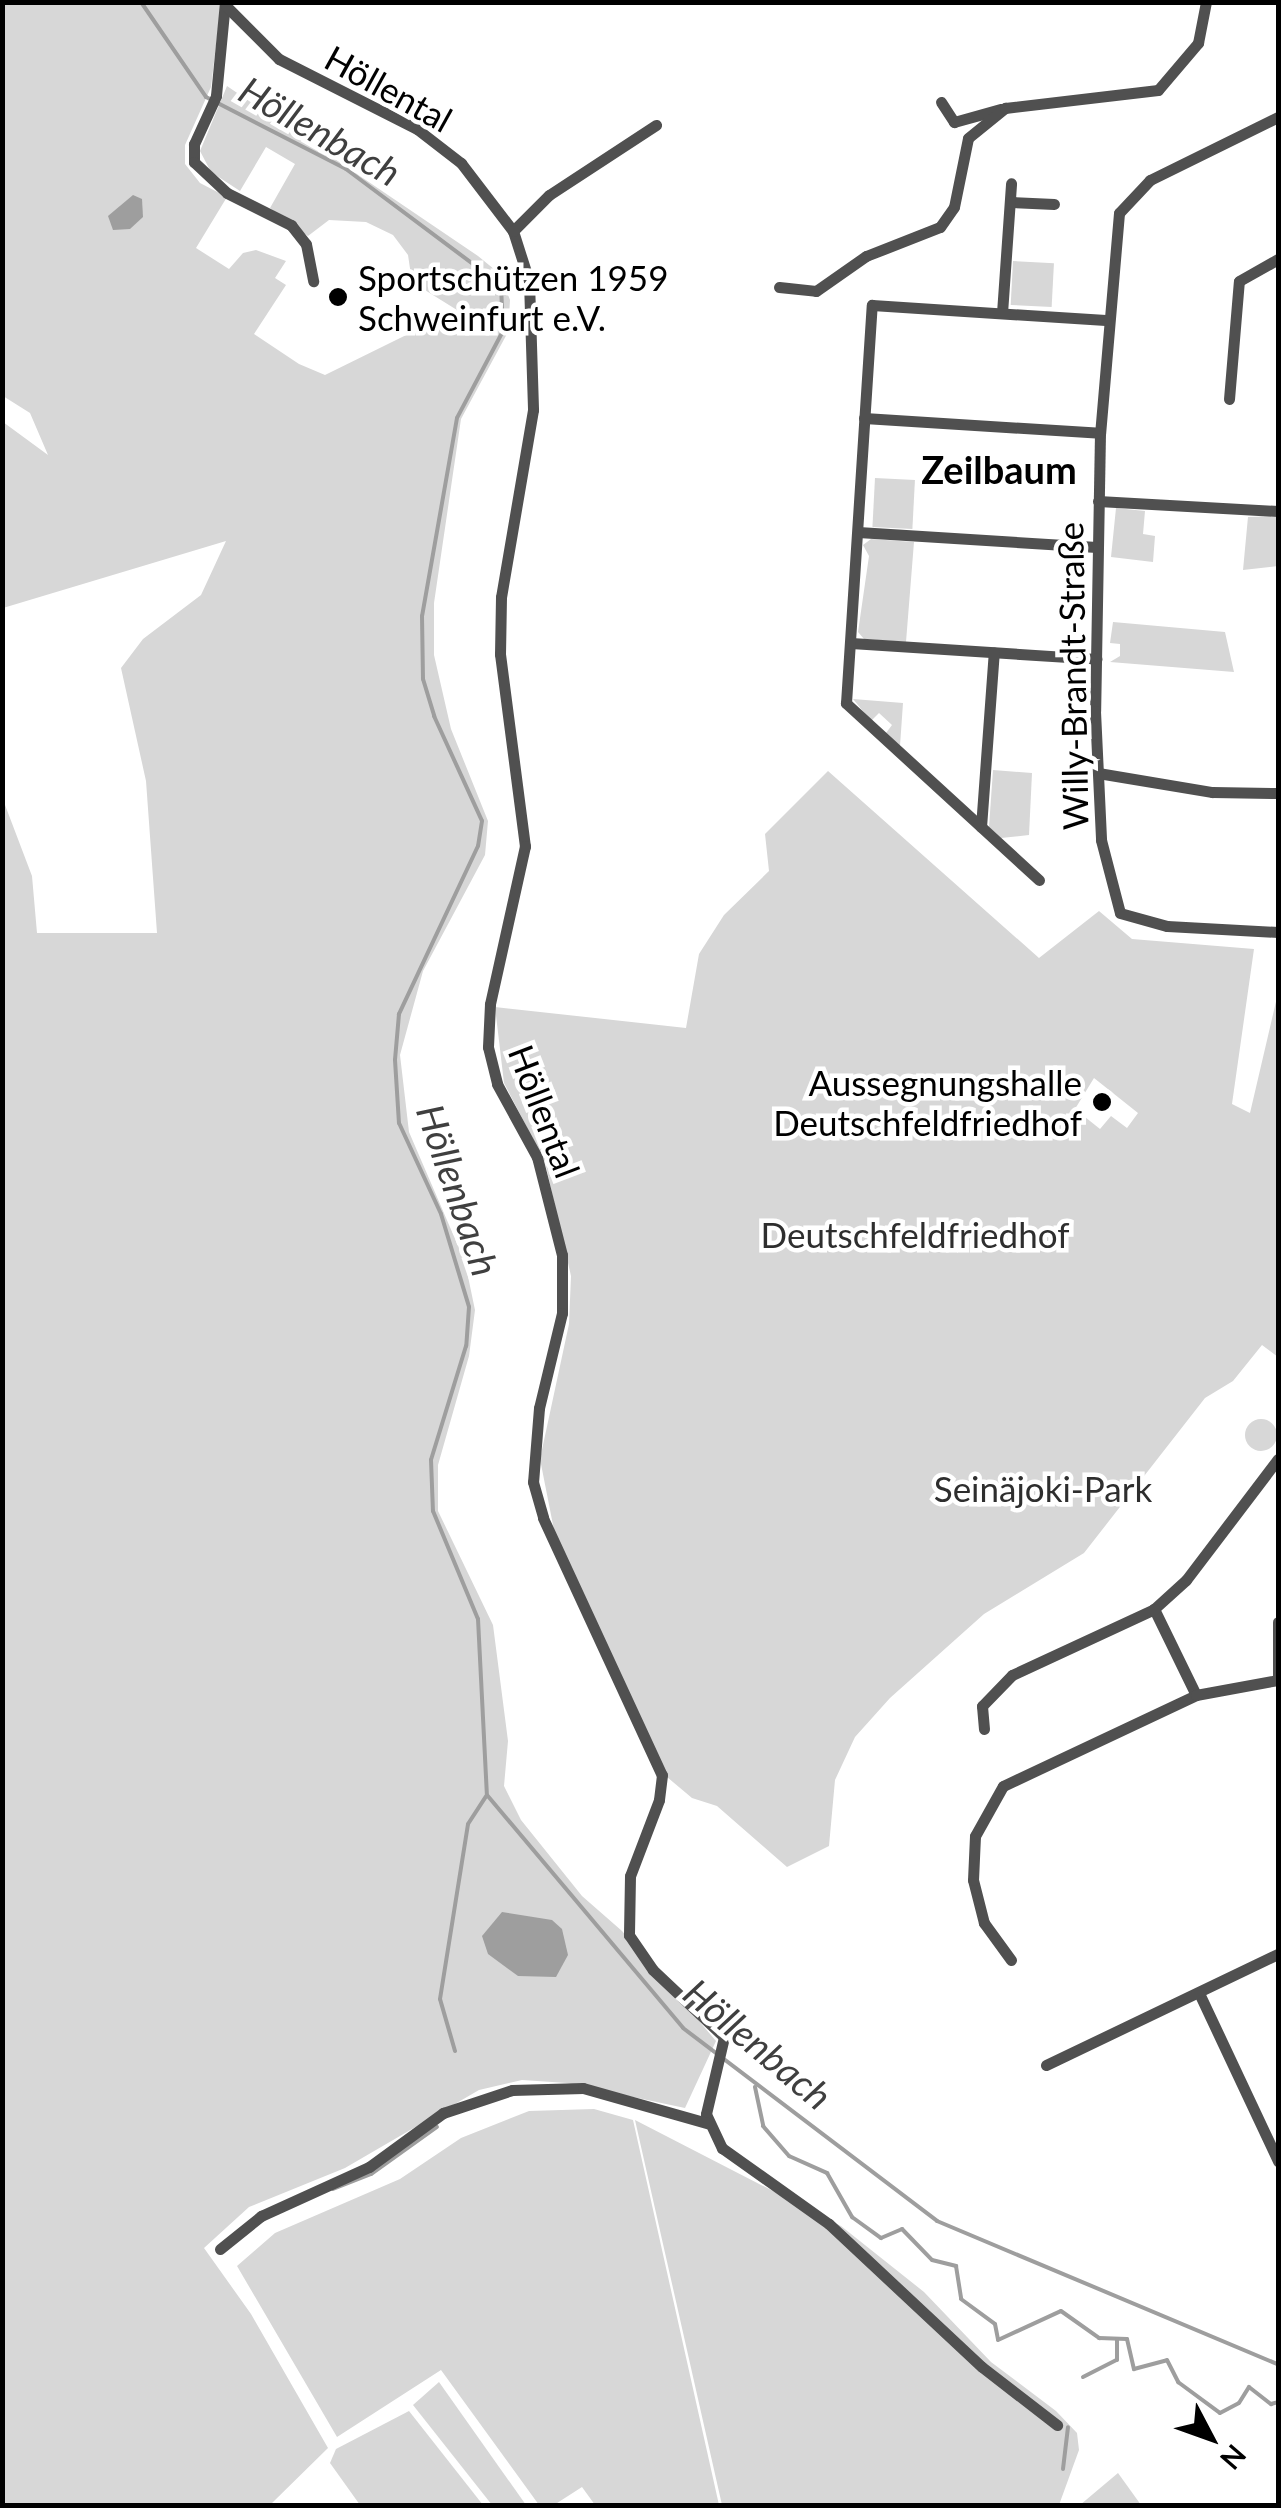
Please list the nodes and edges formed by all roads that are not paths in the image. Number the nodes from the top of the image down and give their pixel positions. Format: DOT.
graph roads {
  1 [pos="1206,2"];
  2 [pos="225,4"];
  3 [pos="942,102"];
  4 [pos="1005,108"];
  5 [pos="1278,117"];
  6 [pos="656,126"];
  7 [pos="1012,184"];
  8 [pos="1010,202"];
  9 [pos="1054,204"];
  10 [pos="512,231"];
  11 [pos="1278,258"];
  12 [pos="313,281"];
  13 [pos="779,287"];
  14 [pos="1002,314"];
  15 [pos="1106,320"];
  16 [pos="1230,399"];
  17 [pos="864,418"];
  18 [pos="1100,433"];
  19 [pos="1098,501"];
  20 [pos="1278,511"];
  21 [pos="858,532"];
  22 [pos="1097,547"];
  23 [pos="850,642"];
  24 [pos="994,652"];
  25 [pos="1096,659"];
  26 [pos="1098,773"];
  27 [pos="1278,792"];
  28 [pos="981,827"];
  29 [pos="1039,880"];
  30 [pos="1278,932"];
  31 [pos="1278,1459"];
  32 [pos="1154,1609"];
  33 [pos="1278,1622"];
  34 [pos="1278,1679"];
  35 [pos="1196,1695"];
  36 [pos="984,1728"];
  37 [pos="1278,1954"];
  38 [pos="1011,1960"];
  39 [pos="1199,1993"];
  40 [pos="1046,2065"];
  41 [pos="707,2124"];
  42 [pos="1278,2161"];
  43 [pos="220,2249"];
  44 [pos="1057,2425"];
  1 -- 4 [label="street"];
  2 -- 10 [label="street, Höllental"];
  2 -- 12 [label="street, Höllental"];
  3 -- 4 [label="street"];
  4 -- 13 [label="street"];
  5 -- 15 [label="street, Willy-Brandt-Straße"];
  6 -- 10 [label="street"];
  7 -- 8 [label="street"];
  8 -- 9 [label="street"];
  8 -- 14 [label="street"];
  10 -- 41 [label="street, Höllental"];
  11 -- 16 [label="street"];
  14 -- 15 [label="street"];
  14 -- 17 [label="street"];
  15 -- 18 [label="street, Willy-Brandt-Straße"];
  17 -- 18 [label="street"];
  17 -- 21 [label="street"];
  18 -- 19 [label="street, Willy-Brandt-Straße"];
  19 -- 20 [label="street"];
  19 -- 22 [label="street, Willy-Brandt-Straße"];
  21 -- 22 [label="street"];
  21 -- 23 [label="street"];
  22 -- 25 [label="street, Willy-Brandt-Straße"];
  23 -- 24 [label="street"];
  23 -- 28 [label="street"];
  24 -- 25 [label="street"];
  24 -- 28 [label="street"];
  25 -- 26 [label="street, Willy-Brandt-Straße"];
  26 -- 27 [label="street"];
  26 -- 30 [label="street, Willy-Brandt-Straße"];
  28 -- 29 [label="street"];
  31 -- 32 [label="street"];
  32 -- 35 [label="street"];
  32 -- 36 [label="street"];
  33 -- 34 [label="street"];
  34 -- 35 [label="street"];
  35 -- 38 [label="street"];
  37 -- 39 [label="street"];
  39 -- 40 [label="street"];
  39 -- 42 [label="street"];
  41 -- 43 [label="street"];
  41 -- 44 [label="street"];
}
